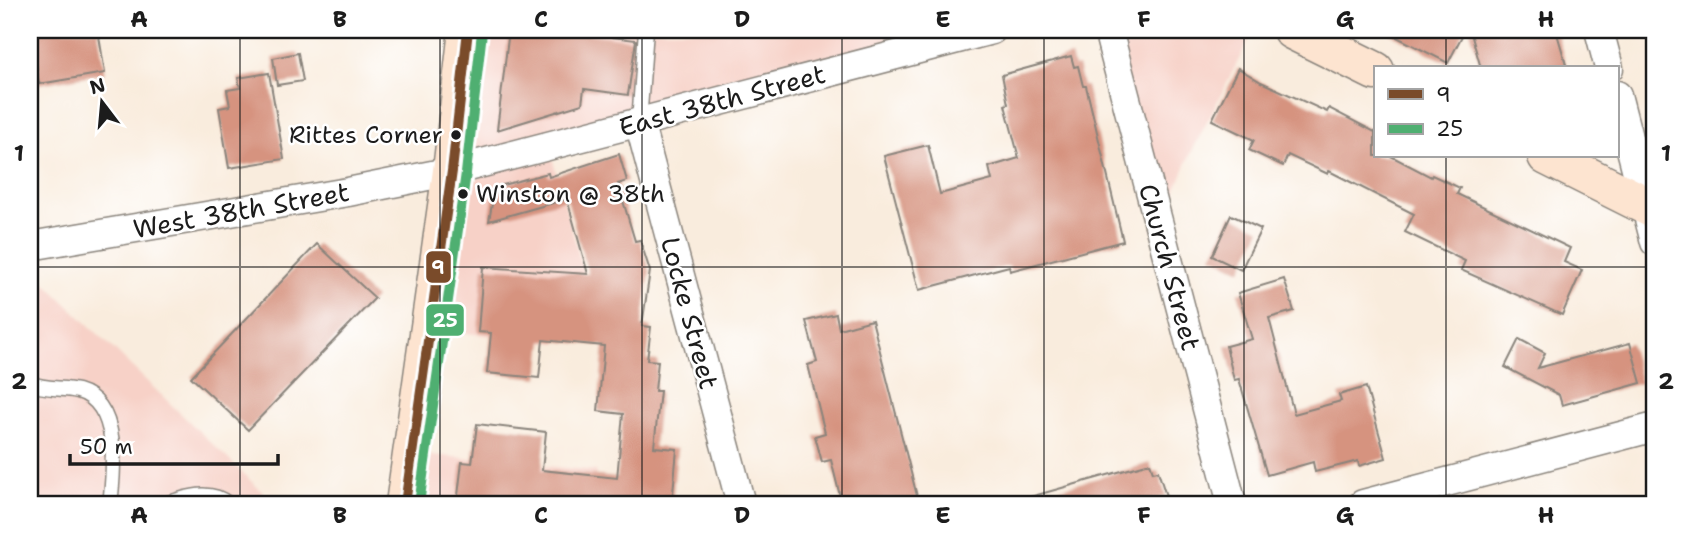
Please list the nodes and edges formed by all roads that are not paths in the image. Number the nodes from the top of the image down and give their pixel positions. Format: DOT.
graph roads {
  1 [pos="468,30"];
  2 [pos="646,30"];
  3 [pos="992,30"];
  4 [pos="1108,30"];
  5 [pos="1292,30"];
  6 [pos="1599,30"];
  7 [pos="1608,66"];
  8 [pos="1374,71"];
  9 [pos="1618,98"];
  10 [pos="639,122"];
  11 [pos="1551,158"];
  12 [pos="452,171"];
  13 [pos="1650,207"];
  14 [pos="1655,242"];
  15 [pos="30,246"];
  16 [pos="30,383"];
  17 [pos="1655,427"];
  18 [pos="110,504"];
  19 [pos="166,504"];
  20 [pos="228,504"];
  21 [pos="405,504"];
  22 [pos="741,504"];
  23 [pos="1232,504"];
  24 [pos="1363,504"];
  1 -- 12 [label="main road"];
  2 -- 10 [label="lane"];
  3 -- 10 [label="street, East 38th Street"];
  4 -- 23 [label="street, Church Street"];
  5 -- 8 [label="main road"];
  6 -- 7 [label="street"];
  9 -- 13 [label="street"];
  10 -- 12 [label="street, East 38th Street"];
  10 -- 22 [label="street, Locke Street"];
  11 -- 13 [label="main road"];
  12 -- 15 [label="street, West 38th Street"];
  12 -- 21 [label="main road"];
  13 -- 14 [label="street"];
  16 -- 18 [label="lane"];
  17 -- 24 [label="street"];
  19 -- 20 [label="lane"];
}
